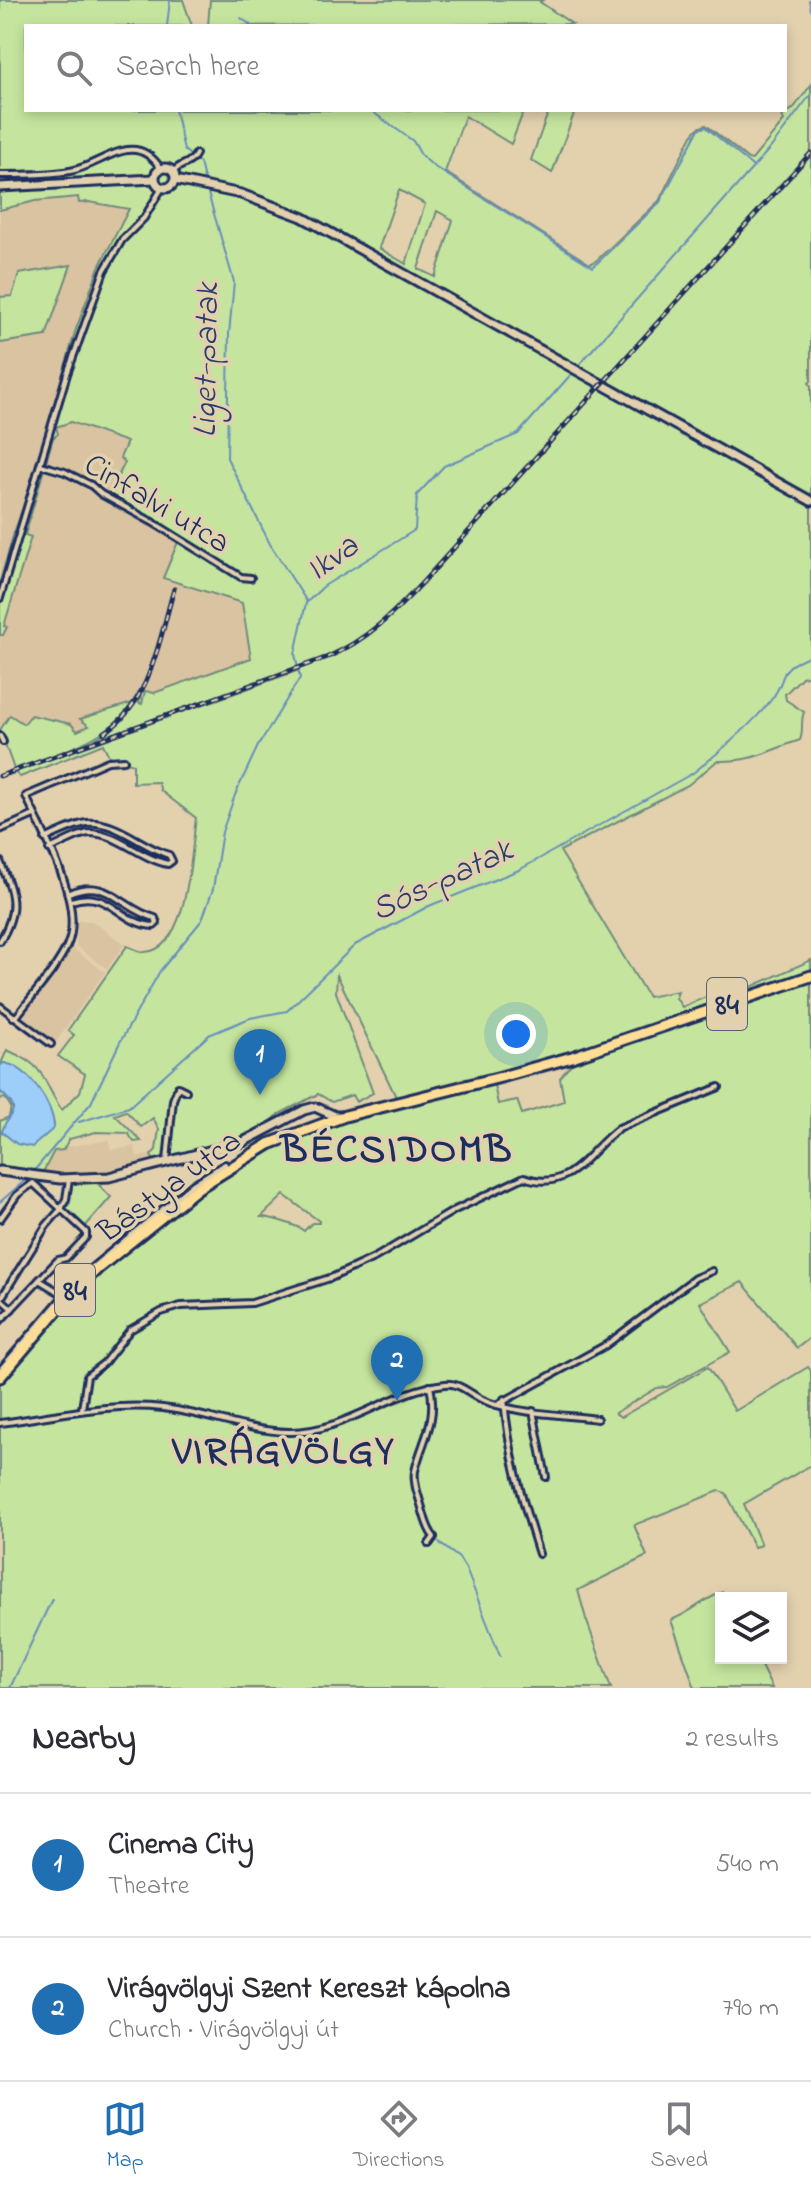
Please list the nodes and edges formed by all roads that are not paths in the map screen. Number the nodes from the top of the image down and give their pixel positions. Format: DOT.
graph roads {
  1 [pos="195,156"];
  2 [pos="161,169"];
  3 [pos="0,175"];
  4 [pos="174,176"];
  5 [pos="154,179"];
  6 [pos="0,187"];
  7 [pos="162,188"];
  8 [pos="41,465"];
  9 [pos="811,501"];
  10 [pos="251,578"];
  11 [pos="0,598"];
  12 [pos="0,736"];
  13 [pos="3,742"];
  14 [pos="124,760"];
  15 [pos="34,815"];
  16 [pos="0,830"];
  17 [pos="45,839"];
  18 [pos="49,849"];
  19 [pos="0,861"];
  20 [pos="68,893"];
  21 [pos="71,901"];
  22 [pos="0,941"];
  23 [pos="811,976"];
  24 [pos="0,1006"];
  25 [pos="13,1017"];
  26 [pos="51,1044"];
  27 [pos="719,1087"];
  28 [pos="186,1091"];
  29 [pos="325,1115"];
  30 [pos="169,1148"];
  31 [pos="184,1156"];
  32 [pos="167,1161"];
  33 [pos="225,1164"];
  34 [pos="0,1171"];
  35 [pos="69,1179"];
  36 [pos="34,1180"];
  37 [pos="61,1209"];
  38 [pos="0,1219"];
  39 [pos="712,1271"];
  40 [pos="39,1280"];
  41 [pos="62,1294"];
  42 [pos="0,1300"];
  43 [pos="12,1309"];
  44 [pos="0,1321"];
  45 [pos="0,1370"];
  46 [pos="0,1377"];
  47 [pos="430,1386"];
  48 [pos="504,1399"];
  49 [pos="497,1405"];
  50 [pos="504,1406"];
  51 [pos="82,1409"];
  52 [pos="533,1411"];
  53 [pos="597,1419"];
  54 [pos="0,1423"];
  55 [pos="546,1477"];
  56 [pos="429,1544"];
  57 [pos="539,1554"];
  1 -- 4 [label="street"];
  2 -- 3 [label="street"];
  2 -- 4 [label="main road"];
  2 -- 5 [label="main road"];
  4 -- 7 [label="main road"];
  4 -- 9 [label="main road"];
  5 -- 6 [label="main road"];
  5 -- 7 [label="main road"];
  7 -- 8 [label="street"];
  8 -- 10 [label="street, Cinfalvi utca"];
  8 -- 11 [label="street"];
  12 -- 13 [label="street"];
  14 -- 15 [label="street"];
  15 -- 16 [label="street"];
  15 -- 17 [label="street"];
  17 -- 18 [label="street"];
  17 -- 18 [label="street"];
  18 -- 20 [label="street"];
  19 -- 22 [label="street"];
  20 -- 21 [label="street"];
  20 -- 21 [label="street"];
  21 -- 25 [label="street"];
  23 -- 29 [label="main road, 84"];
  24 -- 25 [label="street"];
  25 -- 26 [label="street"];
  27 -- 51 [label="street"];
  28 -- 30 [label="street"];
  29 -- 31 [label="main road"];
  29 -- 46 [label="main road, Bástya utca / 84"];
  30 -- 31 [label="street"];
  30 -- 32 [label="street"];
  31 -- 32 [label="main road"];
  32 -- 35 [label="main road"];
  33 -- 41 [label="street"];
  34 -- 36 [label="main road"];
  35 -- 36 [label="main road"];
  35 -- 37 [label="street"];
  36 -- 37 [label="street"];
  36 -- 38 [label="street"];
  37 -- 40 [label="street"];
  37 -- 42 [label="street"];
  39 -- 48 [label="street"];
  40 -- 41 [label="street"];
  40 -- 43 [label="street"];
  41 -- 45 [label="street"];
  42 -- 43 [label="street"];
  43 -- 44 [label="street"];
  47 -- 49 [label="street"];
  47 -- 51 [label="street"];
  47 -- 56 [label="street"];
  48 -- 49 [label="street"];
  48 -- 50 [label="street"];
  49 -- 50 [label="street"];
  50 -- 52 [label="street"];
  50 -- 57 [label="street"];
  51 -- 54 [label="street"];
  52 -- 53 [label="street"];
  52 -- 55 [label="street"];
}
